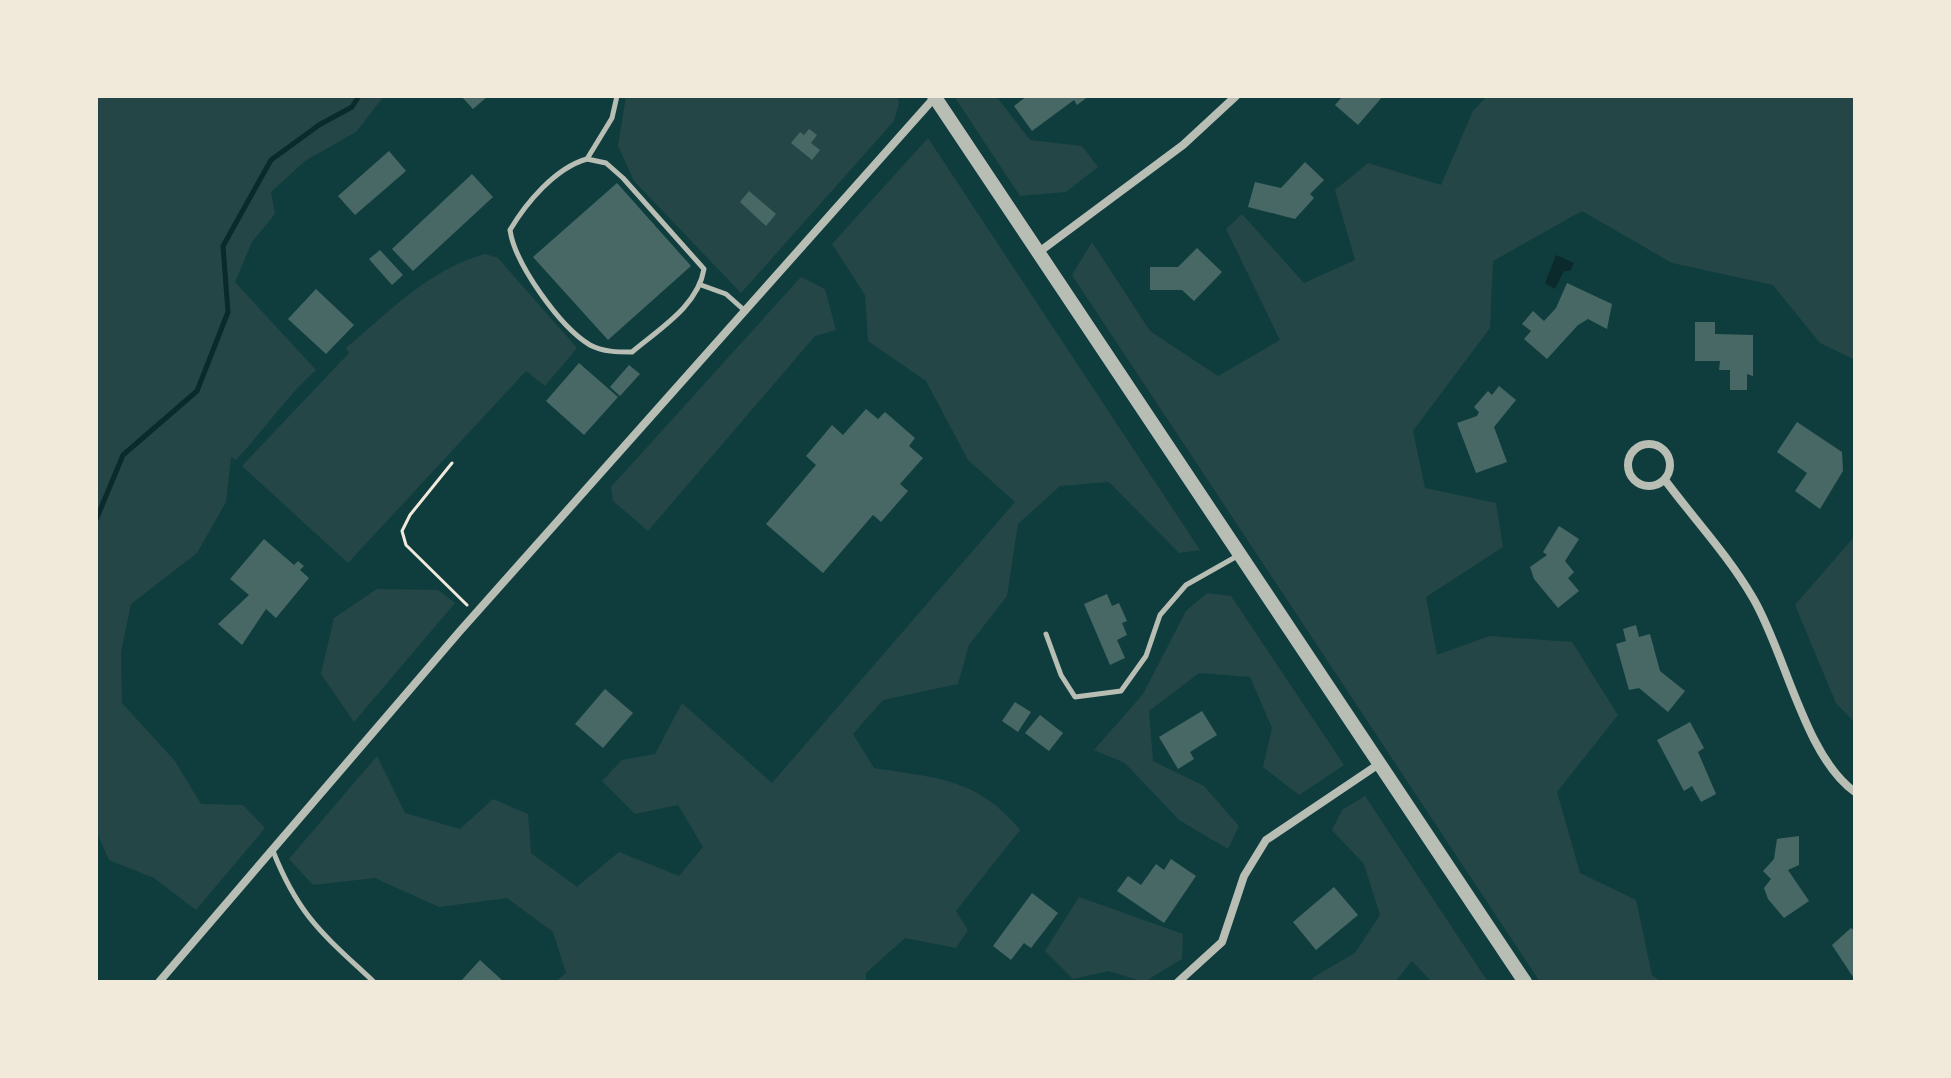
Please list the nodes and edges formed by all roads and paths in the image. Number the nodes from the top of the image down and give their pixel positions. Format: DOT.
graph roads {
  1 [pos="617,96"];
  2 [pos="935,96"];
  3 [pos="1236,96"];
  4 [pos="587,159"];
  5 [pos="1039,252"];
  6 [pos="701,285"];
  7 [pos="745,311"];
  8 [pos="452,463"];
  9 [pos="1665,480"];
  10 [pos="1240,555"];
  11 [pos="476,613"];
  12 [pos="1046,634"];
  13 [pos="1379,764"];
  14 [pos="1855,792"];
  15 [pos="273,851"];
  16 [pos="159,982"];
  17 [pos="374,982"];
  18 [pos="1178,982"];
  19 [pos="1525,982"];
  1 -- 4 [label="lane"];
  2 -- 5 [label="street"];
  2 -- 7 [label="street"];
  3 -- 5 [label="street"];
  4 -- 6 [label="lane"];
  4 -- 6 [label="lane"];
  5 -- 10 [label="street"];
  6 -- 7 [label="lane"];
  7 -- 11 [label="street"];
  8 -- 11 [label="path"];
  9 -- 9 [label="street"];
  9 -- 14 [label="street"];
  10 -- 12 [label="lane"];
  10 -- 13 [label="street"];
  11 -- 15 [label="street"];
  13 -- 18 [label="street"];
  13 -- 19 [label="street"];
  15 -- 16 [label="street"];
  15 -- 17 [label="lane"];
}
